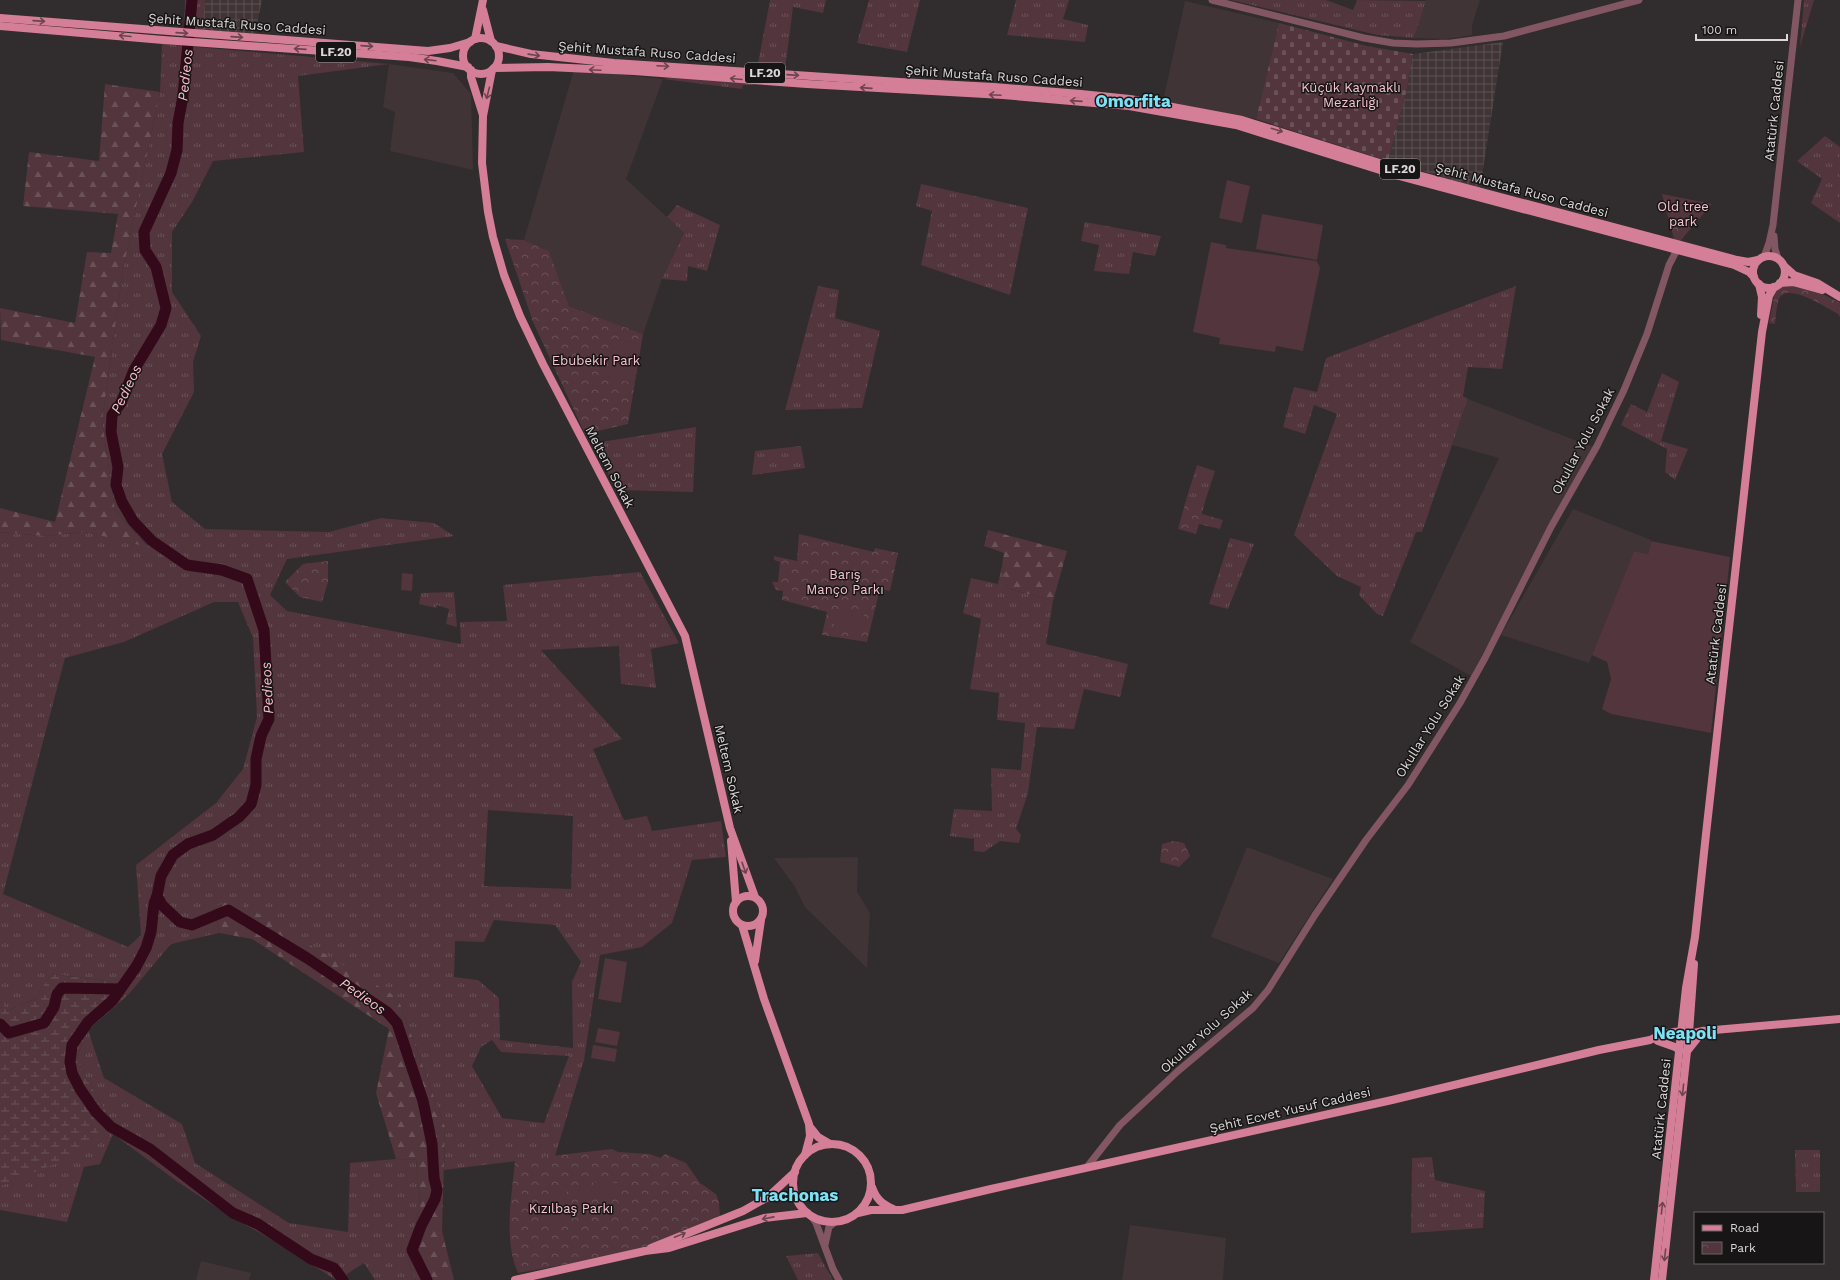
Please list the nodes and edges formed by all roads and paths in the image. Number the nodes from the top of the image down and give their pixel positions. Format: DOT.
graph roads {
  1 [pos="1212,0"];
  2 [pos="1639,0"];
  3 [pos="1798,0"];
  4 [pos="483,2"];
  5 [pos="0,18"];
  6 [pos="0,26"];
  7 [pos="164,36"];
  8 [pos="473,40"];
  9 [pos="493,44"];
  10 [pos="470,69"];
  11 [pos="493,69"];
  12 [pos="483,116"];
  13 [pos="1773,225"];
  14 [pos="1678,247"];
  15 [pos="1778,258"];
  16 [pos="1761,259"];
  17 [pos="1784,266"];
  18 [pos="1754,277"];
  19 [pos="1759,284"];
  20 [pos="1777,285"];
  21 [pos="1828,291"];
  22 [pos="1840,297"];
  23 [pos="1762,329"];
  24 [pos="730,828"];
  25 [pos="755,897"];
  26 [pos="736,902"];
  27 [pos="761,920"];
  28 [pos="742,925"];
  29 [pos="754,963"];
  30 [pos="1687,1015"];
  31 [pos="1840,1019"];
  32 [pos="1703,1031"];
  33 [pos="1684,1033"];
  34 [pos="1668,1034"];
  35 [pos="1654,1040"];
  36 [pos="1684,1051"];
  37 [pos="809,1124"];
  38 [pos="830,1144"];
  39 [pos="1103,1146"];
  40 [pos="805,1155"];
  41 [pos="1104,1164"];
  42 [pos="1087,1168"];
  43 [pos="795,1172"];
  44 [pos="871,1185"];
  45 [pos="895,1210"];
  46 [pos="858,1213"];
  47 [pos="809,1215"];
  48 [pos="835,1222"];
  49 [pos="825,1245"];
  50 [pos="645,1251"];
  51 [pos="514,1280"];
  52 [pos="839,1280"];
  53 [pos="1654,1280"];
  54 [pos="1662,1280"];
  1 -- 2 [label="street"];
  3 -- 13 [label="street, Atatürk Caddesi"];
  4 -- 8 [label="main road"];
  4 -- 9 [label="main road"];
  5 -- 7 [label="main road, Şehit Mustafa Ruso Caddesi / LF.20, one-way"];
  7 -- 6 [label="main road, Şehit Mustafa Ruso Caddesi / LF.20, one-way"];
  7 -- 8 [label="main road, Şehit Mustafa Ruso Caddesi / LF.20, one-way"];
  10 -- 7 [label="main road, Şehit Mustafa Ruso Caddesi / LF.20, one-way"];
  8 -- 9 [label="main road, LF.20"];
  8 -- 10 [label="main road"];
  9 -- 11 [label="main road"];
  9 -- 14 [label="main road, Şehit Mustafa Ruso Caddesi / LF.20, one-way"];
  10 -- 11 [label="main road, LF.20"];
  10 -- 12 [label="main road, Meltem Sokak"];
  11 -- 12 [label="main road, Meltem Sokak, one-way"];
  14 -- 11 [label="main road, Şehit Mustafa Ruso Caddesi / LF.20, one-way"];
  12 -- 24 [label="main road, Meltem Sokak"];
  13 -- 15 [label="street, Atatürk Caddesi"];
  13 -- 16 [label="street, Atatürk Caddesi"];
  14 -- 16 [label="main road, Şehit Mustafa Ruso Caddesi / LF.20"];
  14 -- 18 [label="main road, Şehit Mustafa Ruso Caddesi / LF.20"];
  14 -- 39 [label="street, Okullar Yolu Sokak"];
  15 -- 16 [label="main road, LF.20"];
  15 -- 17 [label="main road"];
  16 -- 18 [label="main road"];
  17 -- 20 [label="main road"];
  17 -- 21 [label="main road"];
  18 -- 19 [label="main road, LF.20"];
  19 -- 20 [label="main road"];
  19 -- 23 [label="main road, Atatürk Caddesi"];
  20 -- 21 [label="main road"];
  20 -- 23 [label="main road, Atatürk Caddesi"];
  21 -- 22 [label="main road"];
  23 -- 30 [label="main road, Atatürk Caddesi"];
  24 -- 25 [label="main road, Meltem Sokak, one-way"];
  24 -- 26 [label="main road, Meltem Sokak"];
  25 -- 26 [label="main road"];
  25 -- 27 [label="main road"];
  26 -- 28 [label="main road"];
  27 -- 28 [label="main road"];
  27 -- 29 [label="main road"];
  28 -- 29 [label="main road"];
  29 -- 37 [label="main road"];
  30 -- 32 [label="main road"];
  30 -- 33 [label="main road, Atatürk Caddesi"];
  30 -- 34 [label="main road"];
  31 -- 32 [label="main road, Şehit Ecvet Yusuf Caddesi"];
  32 -- 33 [label="main road, Şehit Ecvet Yusuf Caddesi"];
  32 -- 36 [label="main road"];
  33 -- 34 [label="main road, Şehit Ecvet Yusuf Caddesi"];
  33 -- 35 [label="main road"];
  33 -- 36 [label="main road, Atatürk Caddesi"];
  34 -- 35 [label="main road, Şehit Ecvet Yusuf Caddesi"];
  35 -- 36 [label="main road"];
  35 -- 41 [label="main road, Şehit Ecvet Yusuf Caddesi"];
  53 -- 36 [label="main road, Atatürk Caddesi, one-way"];
  36 -- 54 [label="main road, Atatürk Caddesi, one-way"];
  37 -- 38 [label="main road"];
  37 -- 40 [label="main road"];
  38 -- 40 [label="main road"];
  38 -- 44 [label="main road"];
  39 -- 41 [label="street"];
  39 -- 42 [label="street, Okullar Yolu Sokak"];
  40 -- 43 [label="main road"];
  41 -- 42 [label="main road, Şehit Ecvet Yusuf Caddesi"];
  42 -- 45 [label="main road, Şehit Ecvet Yusuf Caddesi"];
  43 -- 47 [label="main road"];
  50 -- 43 [label="main road, one-way"];
  44 -- 45 [label="main road"];
  44 -- 46 [label="main road"];
  45 -- 46 [label="main road, Şehit Ecvet Yusuf Caddesi"];
  46 -- 48 [label="main road"];
  47 -- 48 [label="main road"];
  47 -- 49 [label="street"];
  47 -- 50 [label="main road, one-way"];
  48 -- 49 [label="street"];
  49 -- 52 [label="street"];
  50 -- 51 [label="main road"];
}
